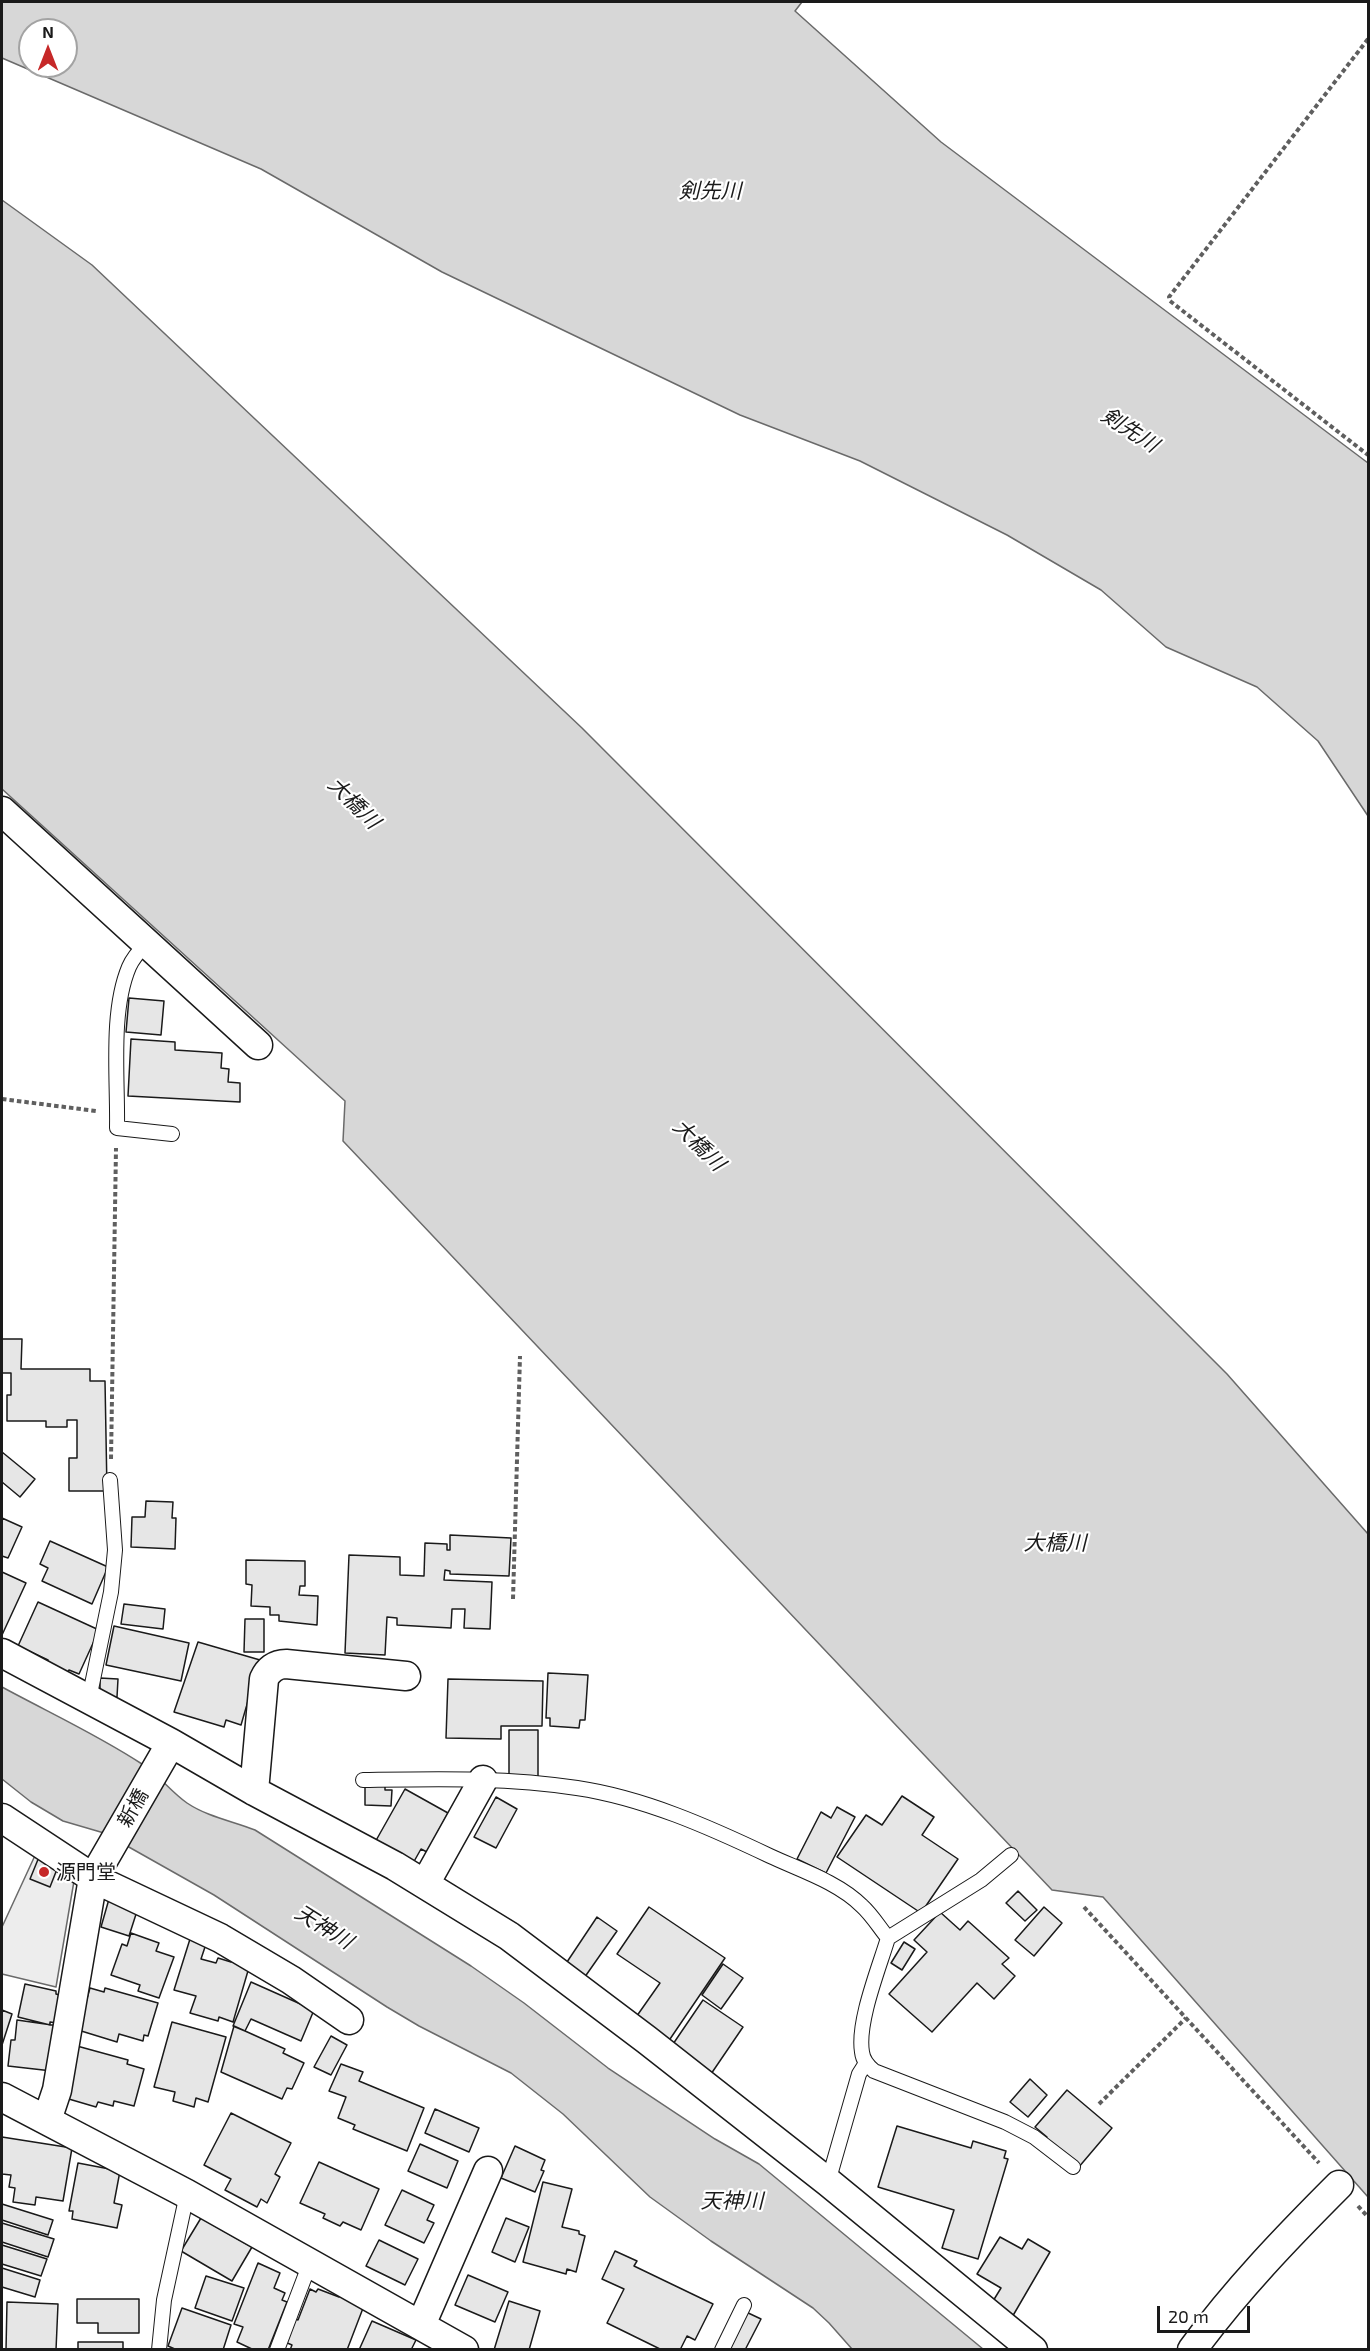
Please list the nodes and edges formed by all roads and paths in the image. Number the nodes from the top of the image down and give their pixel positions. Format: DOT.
graph roads {
  1 [pos="1368,39"];
  2 [pos="1368,455"];
  3 [pos="2,811"];
  4 [pos="146,944"];
  5 [pos="258,1045"];
  6 [pos="2,1099"];
  7 [pos="117,1121"];
  8 [pos="172,1134"];
  9 [pos="520,1356"];
  10 [pos="110,1480"];
  11 [pos="513,1599"];
  12 [pos="2,1653"];
  13 [pos="406,1676"];
  14 [pos="89,1699"];
  15 [pos="169,1745"];
  16 [pos="363,1780"];
  17 [pos="483,1780"];
  18 [pos="254,1791"];
  19 [pos="2,1818"];
  20 [pos="1011,1855"];
  21 [pos="96,1873"];
  22 [pos="425,1884"];
  23 [pos="1084,1907"];
  24 [pos="888,1938"];
  25 [pos="1186,2018"];
  26 [pos="349,2020"];
  27 [pos="866,2062"];
  28 [pos="2,2097"];
  29 [pos="1099,2104"];
  30 [pos="47,2120"];
  31 [pos="1073,2167"];
  32 [pos="488,2171"];
  33 [pos="828,2182"];
  34 [pos="1339,2185"];
  35 [pos="187,2194"];
  36 [pos="1368,2217"];
  37 [pos="310,2263"];
  38 [pos="744,2305"];
  39 [pos="422,2325"];
  40 [pos="159,2349"];
  41 [pos="277,2349"];
  42 [pos="464,2349"];
  43 [pos="722,2349"];
  44 [pos="1033,2349"];
  45 [pos="1192,2349"];
  1 -- 2 [label="path"];
  3 -- 4 [label="street"];
  4 -- 5 [label="street"];
  4 -- 7 [label="lane"];
  6 -- 7 [label="path"];
  7 -- 8 [label="lane"];
  7 -- 10 [label="path"];
  9 -- 11 [label="path"];
  10 -- 14 [label="lane"];
  12 -- 14 [label="street"];
  13 -- 18 [label="street"];
  14 -- 15 [label="street"];
  15 -- 18 [label="street"];
  15 -- 21 [label="street, 新橋"];
  16 -- 17 [label="lane"];
  17 -- 22 [label="street"];
  17 -- 24 [label="lane"];
  18 -- 22 [label="street"];
  19 -- 21 [label="street"];
  20 -- 24 [label="lane"];
  21 -- 26 [label="street"];
  21 -- 30 [label="street, 新橋"];
  22 -- 33 [label="street"];
  23 -- 25 [label="path"];
  24 -- 27 [label="lane"];
  25 -- 29 [label="path"];
  25 -- 34 [label="path"];
  27 -- 31 [label="lane"];
  27 -- 33 [label="lane"];
  28 -- 30 [label="street"];
  30 -- 35 [label="street"];
  32 -- 39 [label="street"];
  33 -- 44 [label="street"];
  34 -- 36 [label="path"];
  34 -- 45 [label="street"];
  35 -- 37 [label="street"];
  35 -- 40 [label="lane"];
  37 -- 39 [label="street"];
  37 -- 41 [label="lane"];
  38 -- 43 [label="lane"];
  39 -- 42 [label="street"];
}
